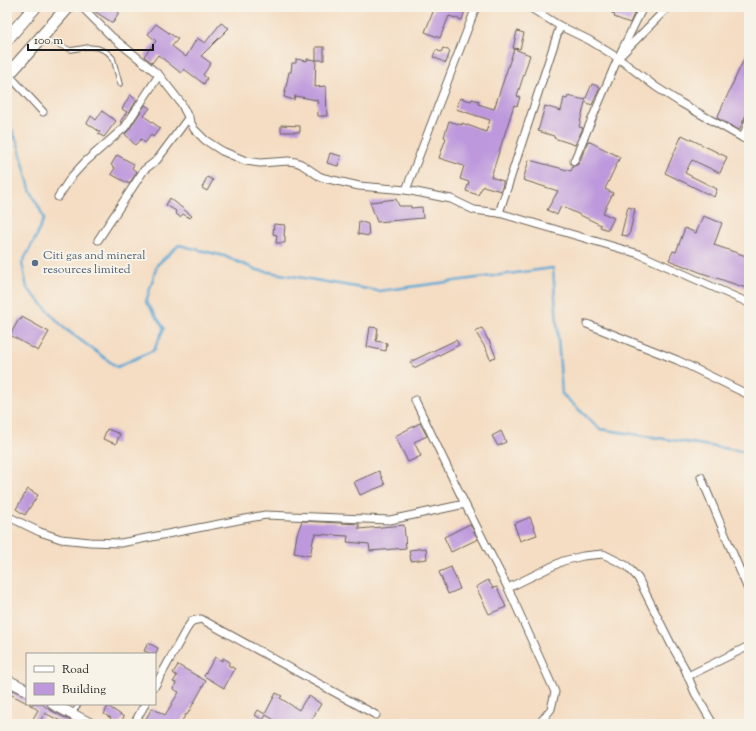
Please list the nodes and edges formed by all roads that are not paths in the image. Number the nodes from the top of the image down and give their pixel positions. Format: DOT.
graph roads {
  1 [pos="35,7"];
  2 [pos="68,7"];
  3 [pos="82,7"];
  4 [pos="476,7"];
  5 [pos="529,7"];
  6 [pos="642,7"];
  7 [pos="668,7"];
  8 [pos="560,26"];
  9 [pos="40,38"];
  10 [pos="7,39"];
  11 [pos="618,58"];
  12 [pos="8,75"];
  13 [pos="159,75"];
  14 [pos="120,84"];
  15 [pos="43,112"];
  16 [pos="189,117"];
  17 [pos="749,120"];
  18 [pos="746,139"];
  19 [pos="574,161"];
  20 [pos="406,190"];
  21 [pos="58,197"];
  22 [pos="500,213"];
  23 [pos="98,240"];
  24 [pos="749,303"];
  25 [pos="587,324"];
  26 [pos="749,395"];
  27 [pos="415,400"];
  28 [pos="701,477"];
  29 [pos="465,504"];
  30 [pos="7,516"];
  31 [pos="508,588"];
  32 [pos="749,592"];
  33 [pos="749,646"];
  34 [pos="688,676"];
  35 [pos="7,680"];
  36 [pos="156,684"];
  37 [pos="26,690"];
  38 [pos="55,705"];
  39 [pos="78,705"];
  40 [pos="144,705"];
  41 [pos="72,714"];
  42 [pos="376,715"];
  43 [pos="91,724"];
  44 [pos="134,724"];
  45 [pos="539,724"];
  46 [pos="713,724"];
  1 -- 10 [label="highway"];
  2 -- 9 [label="highway"];
  3 -- 13 [label="street"];
  4 -- 20 [label="street"];
  5 -- 8 [label="street"];
  6 -- 11 [label="street"];
  7 -- 11 [label="street"];
  8 -- 11 [label="street"];
  8 -- 22 [label="street"];
  9 -- 12 [label="highway"];
  9 -- 14 [label="lane"];
  11 -- 18 [label="street"];
  11 -- 19 [label="street"];
  12 -- 15 [label="street"];
  13 -- 16 [label="street"];
  13 -- 21 [label="street"];
  16 -- 20 [label="street"];
  16 -- 23 [label="street"];
  17 -- 18 [label="street"];
  20 -- 22 [label="street"];
  22 -- 24 [label="street"];
  25 -- 26 [label="street"];
  27 -- 29 [label="street"];
  28 -- 32 [label="street"];
  29 -- 30 [label="street"];
  29 -- 31 [label="street"];
  31 -- 34 [label="street"];
  31 -- 45 [label="street"];
  33 -- 34 [label="street"];
  34 -- 46 [label="street"];
  35 -- 37 [label="main road"];
  36 -- 42 [label="street"];
  38 -- 41 [label="main road"];
  39 -- 41 [label="lane"];
  40 -- 44 [label="street"];
  41 -- 43 [label="main road"];
}
